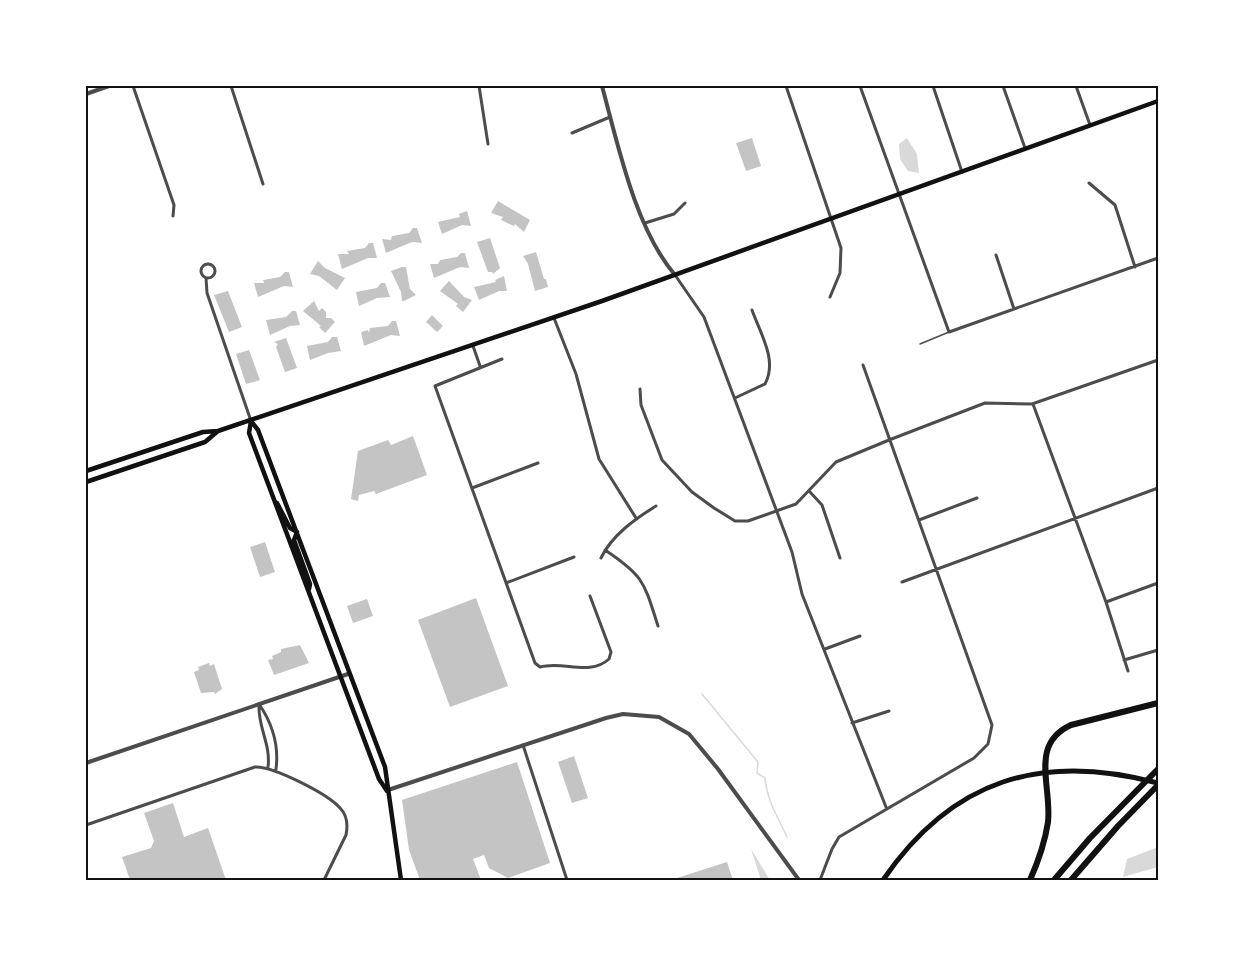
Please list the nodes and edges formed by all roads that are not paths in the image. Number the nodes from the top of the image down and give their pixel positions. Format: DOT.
graph roads {
  1 [pos="109,86"];
  2 [pos="134,86"];
  3 [pos="231,86"];
  4 [pos="479,86"];
  5 [pos="602,86"];
  6 [pos="786,86"];
  7 [pos="860,86"];
  8 [pos="933,86"];
  9 [pos="1003,86"];
  10 [pos="1076,86"];
  11 [pos="86,94"];
  12 [pos="1158,101"];
  13 [pos="610,117"];
  14 [pos="1090,125"];
  15 [pos="572,134"];
  16 [pos="488,144"];
  17 [pos="1025,148"];
  18 [pos="962,172"];
  19 [pos="1089,183"];
  20 [pos="263,184"];
  21 [pos="899,195"];
  22 [pos="685,203"];
  23 [pos="173,216"];
  24 [pos="834,220"];
  25 [pos="644,224"];
  26 [pos="996,255"];
  27 [pos="1158,258"];
  28 [pos="1135,267"];
  29 [pos="675,275"];
  30 [pos="206,278"];
  31 [pos="830,297"];
  32 [pos="1014,309"];
  33 [pos="752,310"];
  34 [pos="554,318"];
  35 [pos="949,332"];
  36 [pos="920,344"];
  37 [pos="472,346"];
  38 [pos="502,359"];
  39 [pos="1158,360"];
  40 [pos="863,365"];
  41 [pos="480,366"];
  42 [pos="640,389"];
  43 [pos="735,398"];
  44 [pos="1032,404"];
  45 [pos="251,421"];
  46 [pos="218,431"];
  47 [pos="889,440"];
  48 [pos="538,463"];
  49 [pos="86,471"];
  50 [pos="86,482"];
  51 [pos="472,488"];
  52 [pos="1158,488"];
  53 [pos="810,492"];
  54 [pos="977,498"];
  55 [pos="274,499"];
  56 [pos="656,506"];
  57 [pos="778,512"];
  58 [pos="1073,517"];
  59 [pos="636,518"];
  60 [pos="920,520"];
  61 [pos="297,532"];
  62 [pos="605,550"];
  63 [pos="574,557"];
  64 [pos="600,558"];
  65 [pos="840,558"];
  66 [pos="937,568"];
  67 [pos="902,582"];
  68 [pos="506,583"];
  69 [pos="1158,583"];
  70 [pos="309,592"];
  71 [pos="590,596"];
  72 [pos="1106,602"];
  73 [pos="658,626"];
  74 [pos="860,636"];
  75 [pos="825,649"];
  76 [pos="1158,650"];
  77 [pos="1124,660"];
  78 [pos="1128,671"];
  79 [pos="348,674"];
  80 [pos="340,677"];
  81 [pos="259,704"];
  82 [pos="1158,704"];
  83 [pos="889,711"];
  84 [pos="852,723"];
  85 [pos="522,745"];
  86 [pos="86,763"];
  87 [pos="268,767"];
  88 [pos="276,769"];
  89 [pos="1158,769"];
  90 [pos="1046,771"];
  91 [pos="1158,784"];
  92 [pos="387,791"];
  93 [pos="886,807"];
  94 [pos="86,825"];
  95 [pos="324,880"];
  96 [pos="401,880"];
  97 [pos="567,880"];
  98 [pos="799,880"];
  99 [pos="820,880"];
  100 [pos="883,880"];
  101 [pos="1030,880"];
  102 [pos="1054,880"];
  103 [pos="1071,880"];
  1 -- 11 [label="street"];
  2 -- 23 [label="street"];
  3 -- 20 [label="street"];
  4 -- 16 [label="street"];
  5 -- 13 [label="street"];
  6 -- 24 [label="street"];
  7 -- 21 [label="street"];
  8 -- 18 [label="street"];
  9 -- 17 [label="street"];
  10 -- 14 [label="street"];
  12 -- 14 [label="main road"];
  13 -- 15 [label="street"];
  13 -- 25 [label="street"];
  14 -- 17 [label="main road"];
  17 -- 18 [label="main road"];
  18 -- 21 [label="main road"];
  19 -- 28 [label="street"];
  21 -- 24 [label="main road"];
  21 -- 35 [label="street"];
  22 -- 25 [label="street"];
  24 -- 29 [label="main road"];
  24 -- 31 [label="street"];
  25 -- 29 [label="street"];
  26 -- 32 [label="street"];
  27 -- 28 [label="street"];
  28 -- 32 [label="street"];
  29 -- 34 [label="main road"];
  29 -- 43 [label="street"];
  30 -- 30 [label="street"];
  30 -- 45 [label="street"];
  32 -- 35 [label="street"];
  33 -- 43 [label="street"];
  34 -- 37 [label="main road"];
  34 -- 59 [label="street"];
  35 -- 36 [label="lane"];
  37 -- 41 [label="street"];
  37 -- 45 [label="main road"];
  38 -- 41 [label="street"];
  39 -- 44 [label="street"];
  40 -- 47 [label="street"];
  41 -- 51 [label="street"];
  42 -- 57 [label="street"];
  43 -- 57 [label="street"];
  44 -- 47 [label="street"];
  44 -- 58 [label="street"];
  45 -- 46 [label="main road"];
  45 -- 55 [label="main road"];
  45 -- 61 [label="main road"];
  46 -- 49 [label="main road"];
  46 -- 50 [label="main road"];
  47 -- 53 [label="street"];
  47 -- 60 [label="street"];
  48 -- 51 [label="street"];
  51 -- 68 [label="street"];
  52 -- 58 [label="street"];
  53 -- 57 [label="street"];
  53 -- 65 [label="street"];
  54 -- 60 [label="street"];
  55 -- 61 [label="main road"];
  55 -- 70 [label="main road"];
  56 -- 59 [label="street"];
  57 -- 75 [label="street"];
  58 -- 66 [label="street"];
  58 -- 72 [label="street"];
  59 -- 62 [label="street"];
  60 -- 66 [label="street"];
  61 -- 70 [label="main road"];
  61 -- 79 [label="main road"];
  62 -- 64 [label="street"];
  62 -- 73 [label="street"];
  63 -- 68 [label="street"];
  66 -- 67 [label="street"];
  66 -- 93 [label="street"];
  68 -- 71 [label="street"];
  69 -- 72 [label="street"];
  70 -- 80 [label="main road"];
  72 -- 77 [label="street"];
  74 -- 75 [label="street"];
  75 -- 84 [label="street"];
  76 -- 77 [label="street"];
  77 -- 78 [label="street"];
  79 -- 80 [label="street"];
  79 -- 92 [label="main road"];
  80 -- 81 [label="street"];
  80 -- 92 [label="main road"];
  81 -- 86 [label="street"];
  81 -- 87 [label="street"];
  81 -- 88 [label="street"];
  82 -- 90 [label="highway"];
  83 -- 84 [label="street"];
  84 -- 93 [label="street"];
  85 -- 92 [label="street"];
  85 -- 97 [label="street"];
  85 -- 98 [label="street"];
  87 -- 88 [label="street"];
  87 -- 94 [label="street"];
  88 -- 95 [label="street"];
  89 -- 102 [label="highway"];
  90 -- 91 [label="main road"];
  90 -- 100 [label="main road"];
  90 -- 101 [label="highway"];
  91 -- 103 [label="highway"];
  92 -- 96 [label="main road"];
  93 -- 99 [label="street"];
}
